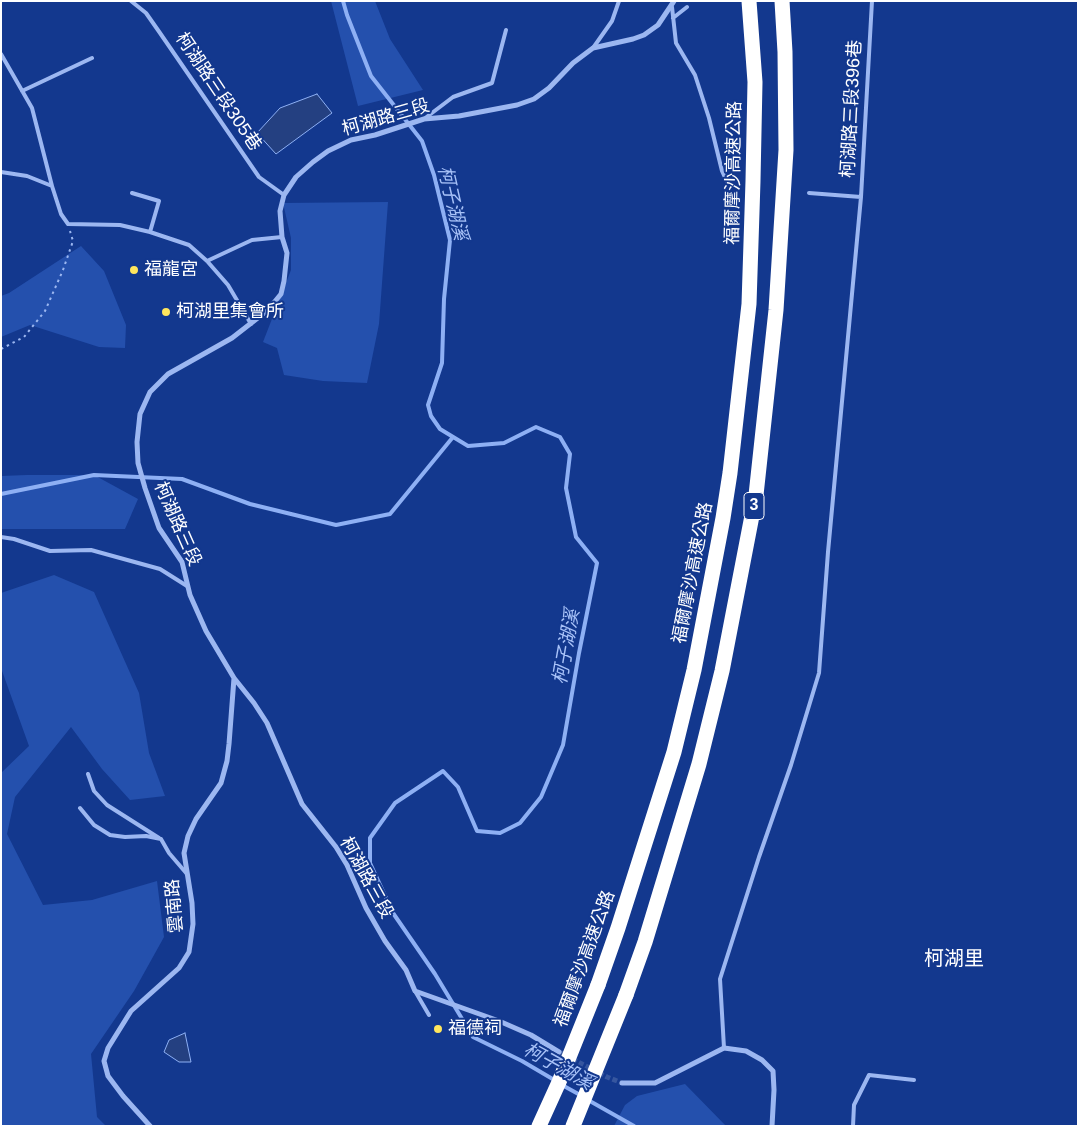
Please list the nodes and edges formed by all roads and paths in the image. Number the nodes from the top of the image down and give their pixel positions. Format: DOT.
graph roads {
  1 [pos="131,1"];
  2 [pos="619,1"];
  3 [pos="749,1"];
  4 [pos="782,1"];
  5 [pos="872,1"];
  6 [pos="673,4"];
  7 [pos="687,7"];
  8 [pos="673,18"];
  9 [pos="506,30"];
  10 [pos="593,48"];
  11 [pos="1,54"];
  12 [pos="92,58"];
  13 [pos="22,91"];
  14 [pos="424,119"];
  15 [pos="1,172"];
  16 [pos="52,186"];
  17 [pos="729,186"];
  18 [pos="132,193"];
  19 [pos="809,193"];
  20 [pos="284,195"];
  21 [pos="861,197"];
  22 [pos="68,224"];
  23 [pos="150,232"];
  24 [pos="282,237"];
  25 [pos="207,261"];
  26 [pos="251,324"];
  27 [pos="1,348"];
  28 [pos="1,537"];
  29 [pos="187,586"];
  30 [pos="234,678"];
  31 [pos="88,774"];
  32 [pos="80,808"];
  33 [pos="161,839"];
  34 [pos="186,874"];
  35 [pos="415,991"];
  36 [pos="429,1015"];
  37 [pos="724,1048"];
  38 [pos="560,1052"];
  39 [pos="914,1080"];
  40 [pos="622,1083"];
  41 [pos="150,1126"];
  42 [pos="539,1126"];
  43 [pos="573,1126"];
  44 [pos="772,1126"];
  45 [pos="853,1126"];
  1 -- 20 [label="lane, 柯湖路三段305巷"];
  2 -- 10 [label="lane"];
  3 -- 42 [label="highway, 福爾摩沙高速公路 / 3, bridge"];
  4 -- 43 [label="highway, 3, bridge"];
  5 -- 21 [label="lane, 柯湖路三段396巷"];
  6 -- 8 [label="lane"];
  6 -- 10 [label="street, 柯湖路三段"];
  7 -- 8 [label="lane"];
  8 -- 17 [label="lane"];
  9 -- 14 [label="lane"];
  10 -- 14 [label="street, 柯湖路三段"];
  11 -- 13 [label="lane"];
  12 -- 13 [label="lane"];
  13 -- 16 [label="lane"];
  14 -- 20 [label="street, 柯湖路三段"];
  15 -- 16 [label="lane"];
  16 -- 22 [label="lane"];
  18 -- 23 [label="lane"];
  19 -- 21 [label="lane, 柯湖路三段396巷"];
  20 -- 24 [label="street, 柯湖路三段"];
  21 -- 37 [label="lane"];
  22 -- 23 [label="lane"];
  22 -- 27 [label="path"];
  23 -- 25 [label="lane"];
  24 -- 25 [label="lane"];
  24 -- 26 [label="street, 柯湖路三段"];
  25 -- 26 [label="lane"];
  26 -- 29 [label="street, 柯湖路三段"];
  28 -- 29 [label="lane"];
  29 -- 30 [label="street, 柯湖路三段"];
  30 -- 34 [label="street, 雲南路"];
  30 -- 35 [label="street, 柯湖路三段"];
  31 -- 33 [label="lane"];
  32 -- 33 [label="lane"];
  33 -- 34 [label="lane"];
  34 -- 41 [label="street, 雲南路"];
  35 -- 36 [label="lane"];
  35 -- 38 [label="street"];
  37 -- 40 [label="street"];
  37 -- 44 [label="street"];
  39 -- 45 [label="lane"];
}
